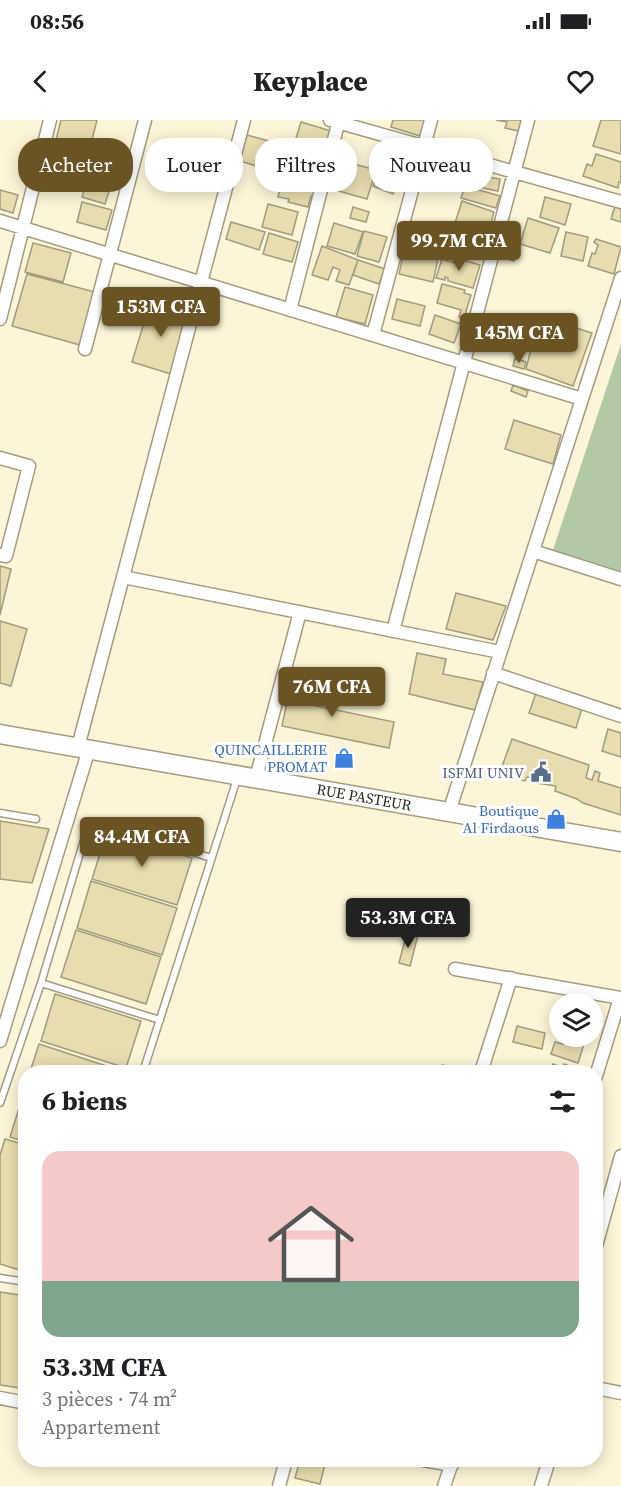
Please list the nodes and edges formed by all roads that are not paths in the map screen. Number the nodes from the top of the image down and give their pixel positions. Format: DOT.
graph roads {
  1 [pos="50,120"];
  2 [pos="145,120"];
  3 [pos="244,120"];
  4 [pos="431,120"];
  5 [pos="528,120"];
  6 [pos="336,121"];
  7 [pos="394,138"];
  8 [pos="426,138"];
  9 [pos="493,166"];
  10 [pos="514,172"];
  11 [pos="412,192"];
  12 [pos="621,202"];
  13 [pos="0,221"];
  14 [pos="23,228"];
  15 [pos="110,255"];
  16 [pos="621,278"];
  17 [pos="201,283"];
  18 [pos="290,310"];
  19 [pos="0,319"];
  20 [pos="373,335"];
  21 [pos="85,349"];
  22 [pos="464,363"];
  23 [pos="582,399"];
  24 [pos="0,458"];
  25 [pos="533,551"];
  26 [pos="0,555"];
  27 [pos="123,577"];
  28 [pos="621,579"];
  29 [pos="300,612"];
  30 [pos="393,631"];
  31 [pos="500,652"];
  32 [pos="494,673"];
  33 [pos="621,716"];
  34 [pos="0,734"];
  35 [pos="84,748"];
  36 [pos="238,775"];
  37 [pos="256,778"];
  38 [pos="449,812"];
  39 [pos="0,813"];
  40 [pos="36,819"];
  41 [pos="621,842"];
  42 [pos="211,858"];
  43 [pos="455,969"];
  44 [pos="511,978"];
  45 [pos="41,983"];
  46 [pos="621,998"];
  47 [pos="160,1020"];
  48 [pos="0,1041"];
  49 [pos="145,1065"];
  50 [pos="483,1065"];
  51 [pos="600,1065"];
  52 [pos="0,1103"];
  53 [pos="621,1156"];
  54 [pos="603,1221"];
  55 [pos="0,1278"];
  56 [pos="18,1281"];
  57 [pos="603,1389"];
  58 [pos="621,1393"];
  59 [pos="0,1398"];
  60 [pos="18,1401"];
  61 [pos="284,1467"];
  62 [pos="450,1467"];
  63 [pos="547,1467"];
  64 [pos="279,1486"];
  65 [pos="444,1486"];
  66 [pos="541,1486"];
  1 -- 14 [label="street"];
  2 -- 15 [label="street"];
  3 -- 17 [label="street"];
  4 -- 8 [label="street"];
  5 -- 10 [label="street"];
  6 -- 7 [label="street"];
  6 -- 18 [label="street"];
  9 -- 10 [label="street"];
  10 -- 12 [label="street"];
  10 -- 22 [label="street"];
  11 -- 20 [label="street"];
  13 -- 14 [label="street"];
  14 -- 15 [label="street"];
  14 -- 19 [label="street"];
  15 -- 17 [label="street"];
  15 -- 21 [label="street"];
  16 -- 23 [label="street"];
  17 -- 18 [label="street"];
  17 -- 27 [label="street"];
  18 -- 20 [label="street"];
  20 -- 22 [label="street"];
  22 -- 23 [label="street"];
  22 -- 30 [label="street"];
  23 -- 25 [label="street"];
  24 -- 26 [label="street"];
  25 -- 28 [label="street"];
  25 -- 31 [label="street"];
  27 -- 29 [label="street"];
  27 -- 35 [label="street"];
  29 -- 30 [label="street"];
  29 -- 37 [label="street"];
  30 -- 31 [label="street"];
  31 -- 32 [label="street"];
  32 -- 33 [label="street"];
  32 -- 38 [label="street"];
  34 -- 35 [label="main road, RUE PASTEUR"];
  35 -- 36 [label="main road, RUE PASTEUR"];
  35 -- 48 [label="street"];
  36 -- 37 [label="main road, RUE PASTEUR"];
  36 -- 42 [label="lane"];
  37 -- 38 [label="main road, RUE PASTEUR"];
  38 -- 41 [label="main road, RUE PASTEUR"];
  39 -- 40 [label="lane"];
  42 -- 45 [label="lane"];
  42 -- 47 [label="lane"];
  43 -- 44 [label="street"];
  44 -- 46 [label="street"];
  44 -- 50 [label="street"];
  45 -- 47 [label="lane"];
  45 -- 52 [label="lane"];
  46 -- 51 [label="street"];
  47 -- 49 [label="lane"];
  53 -- 54 [label="street"];
  55 -- 56 [label="lane"];
  57 -- 58 [label="street"];
  59 -- 60 [label="street"];
  61 -- 64 [label="street"];
  62 -- 65 [label="street"];
  63 -- 66 [label="street"];
}
